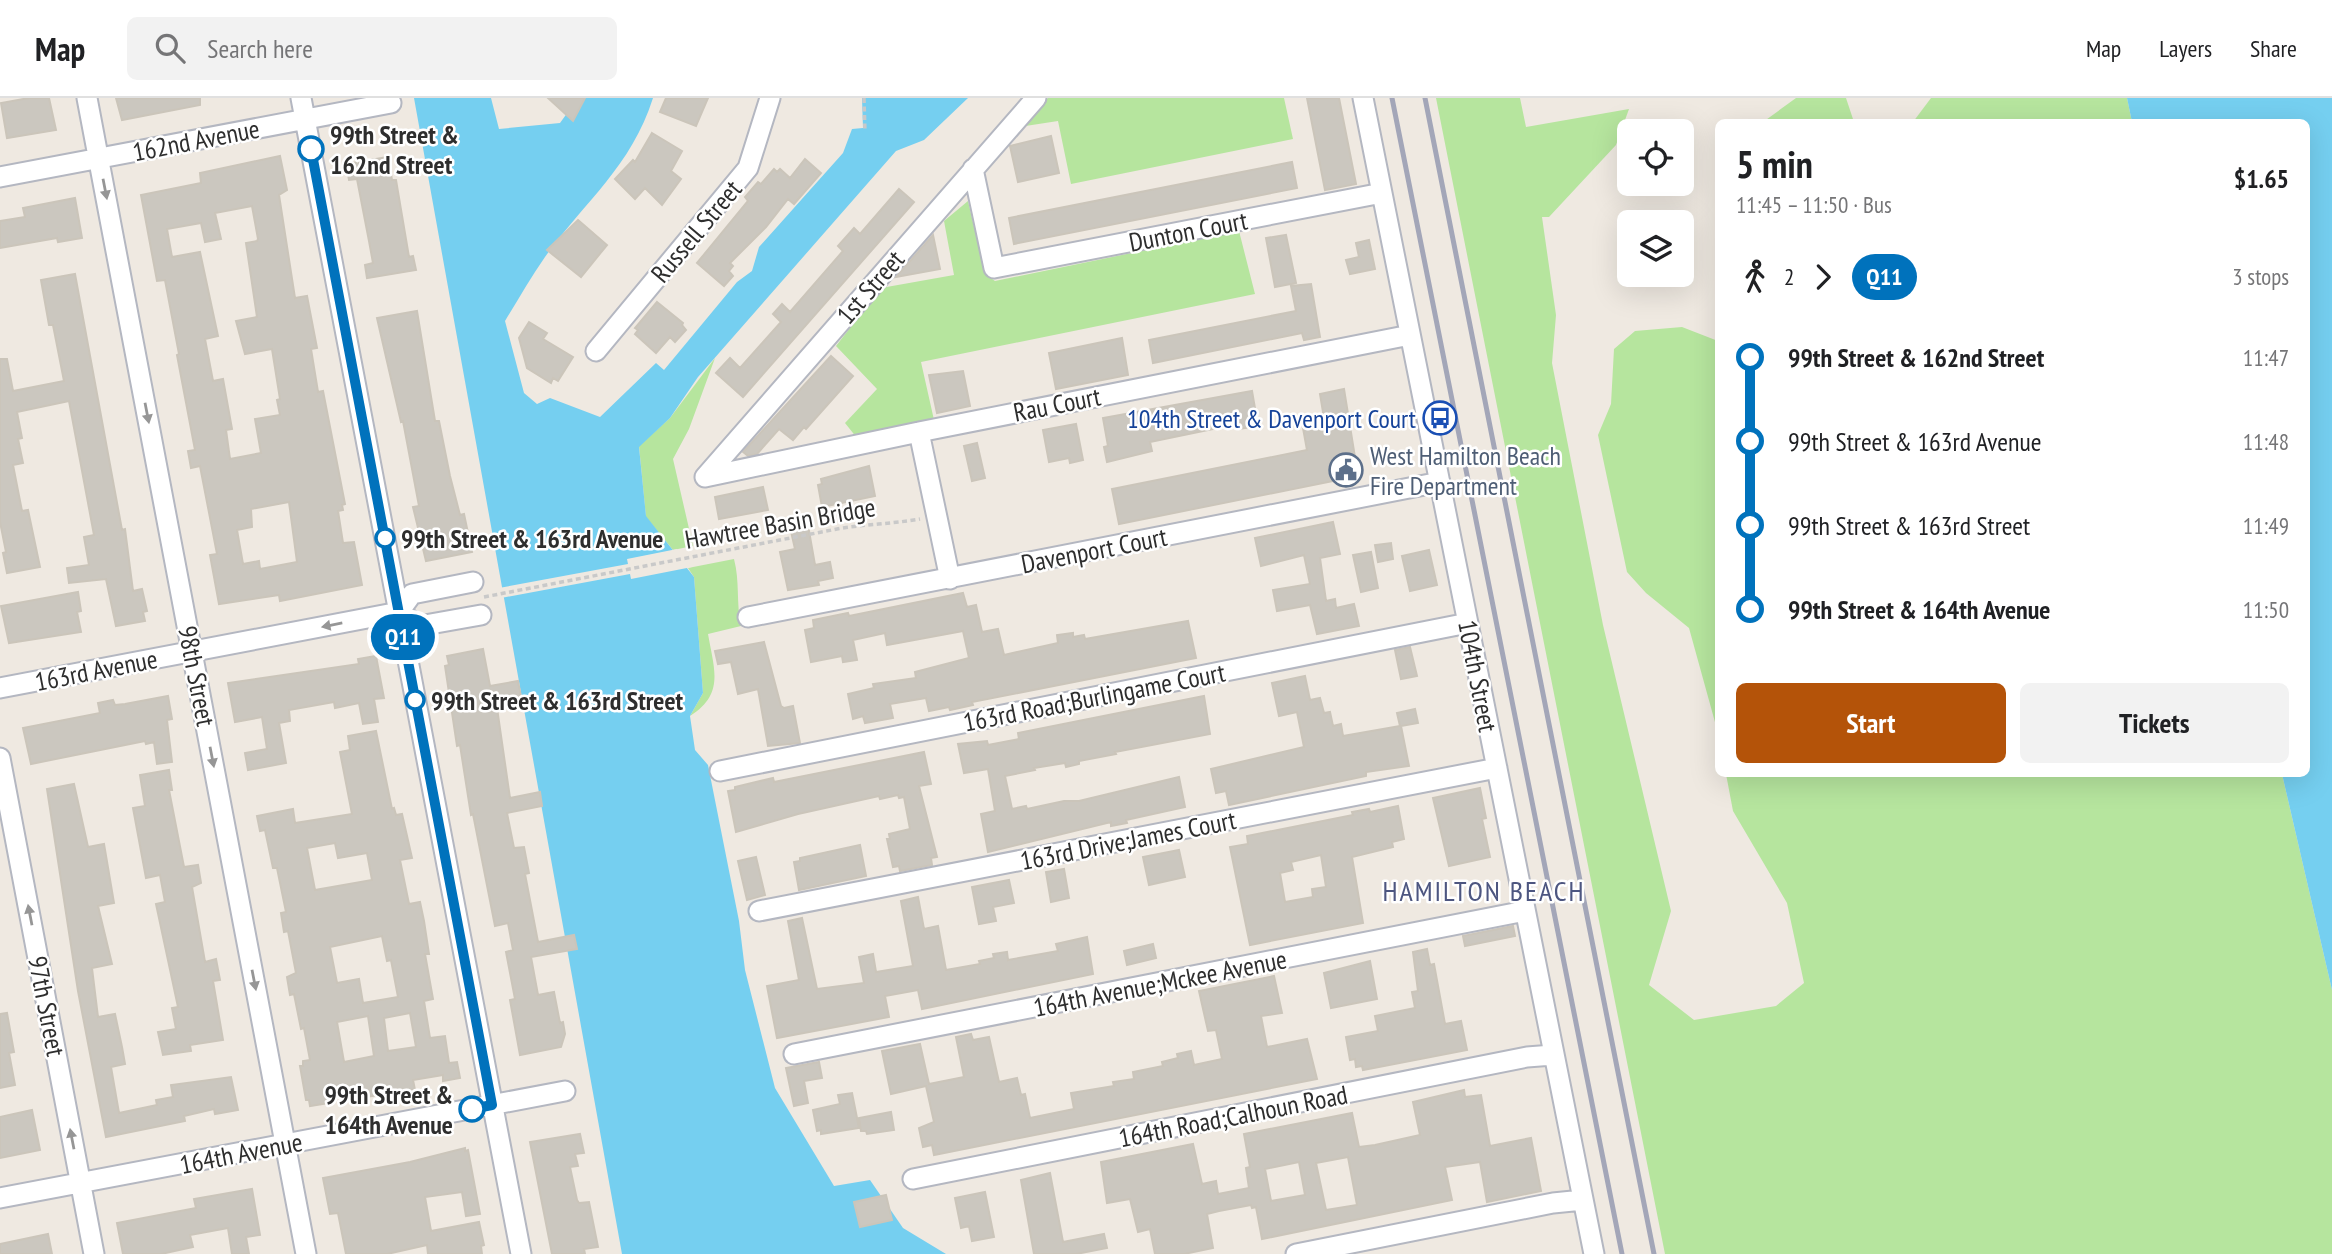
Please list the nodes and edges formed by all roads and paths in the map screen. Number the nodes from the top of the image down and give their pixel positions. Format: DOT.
graph roads {
  1 [pos="88,98"];
  2 [pos="301,98"];
  3 [pos="770,98"];
  4 [pos="864,98"];
  5 [pos="1036,98"];
  6 [pos="1363,98"];
  7 [pos="391,103"];
  8 [pos="305,120"];
  9 [pos="865,132"];
  10 [pos="99,158"];
  11 [pos="973,169"];
  12 [pos="0,177"];
  13 [pos="1382,193"];
  14 [pos="1410,335"];
  15 [pos="596,351"];
  16 [pos="919,432"];
  17 [pos="705,477"];
  18 [pos="1440,482"];
  19 [pos="937,516"];
  20 [pos="950,579"];
  21 [pos="476,598"];
  22 [pos="399,612"];
  23 [pos="748,617"];
  24 [pos="1468,623"];
  25 [pos="192,652"];
  26 [pos="0,688"];
  27 [pos="0,758"];
  28 [pos="1497,768"];
  29 [pos="720,771"];
  30 [pos="759,911"];
  31 [pos="1525,911"];
  32 [pos="794,1055"];
  33 [pos="1553,1055"];
  34 [pos="565,1091"];
  35 [pos="492,1105"];
  36 [pos="285,1144"];
  37 [pos="913,1179"];
  38 [pos="81,1183"];
  39 [pos="0,1198"];
  40 [pos="1583,1200"];
  41 [pos="94,1254"];
  42 [pos="306,1254"];
  43 [pos="521,1254"];
  44 [pos="1296,1254"];
  45 [pos="1594,1254"];
  1 -- 10 [label="street, 98th Street"];
  2 -- 8 [label="street"];
  3 -- 15 [label="street, Russell Street"];
  4 -- 9 [label="path"];
  5 -- 11 [label="street, 1st Street"];
  6 -- 13 [label="street, 104th Street"];
  7 -- 8 [label="street, 162nd Avenue"];
  8 -- 10 [label="street, 162nd Avenue"];
  8 -- 22 [label="street"];
  10 -- 12 [label="street, 162nd Avenue"];
  10 -- 25 [label="street, 98th Street, one-way"];
  11 -- 13 [label="street, Dunton Court"];
  11 -- 17 [label="street, 1st Street"];
  13 -- 14 [label="street, 104th Street"];
  14 -- 16 [label="street, Rau Court"];
  14 -- 18 [label="street, 104th Street"];
  16 -- 17 [label="street, Rau Court"];
  16 -- 19 [label="street"];
  18 -- 20 [label="street, Davenport Court"];
  18 -- 24 [label="street, 104th Street"];
  19 -- 20 [label="street"];
  19 -- 21 [label="path, Hawtree Basin Bridge"];
  20 -- 23 [label="street, Davenport Court"];
  21 -- 22 [label="street, 163rd Avenue"];
  21 -- 22 [label="street"];
  22 -- 25 [label="street, 163rd Avenue, one-way"];
  22 -- 35 [label="street"];
  24 -- 28 [label="street, 104th Street"];
  24 -- 29 [label="street, 163rd Road;Burlingame Court"];
  25 -- 26 [label="street, 163rd Avenue"];
  25 -- 36 [label="street, 98th Street, one-way"];
  38 -- 27 [label="street, 97th Street, one-way"];
  28 -- 30 [label="street, 163rd Drive;James Court"];
  28 -- 31 [label="street, 104th Street"];
  31 -- 32 [label="street, 164th Avenue;Mckee Avenue"];
  31 -- 33 [label="street, 104th Street"];
  33 -- 37 [label="street, 164th Road;Calhoun Road"];
  33 -- 40 [label="street, 104th Street"];
  34 -- 35 [label="street, 164th Avenue"];
  35 -- 36 [label="street, 164th Avenue"];
  35 -- 43 [label="street"];
  36 -- 38 [label="street, 164th Avenue"];
  36 -- 42 [label="street, 98th Street"];
  38 -- 39 [label="street, 164th Avenue"];
  38 -- 41 [label="street, 97th Street"];
  40 -- 44 [label="street"];
  40 -- 45 [label="street, 104th Street"];
}
